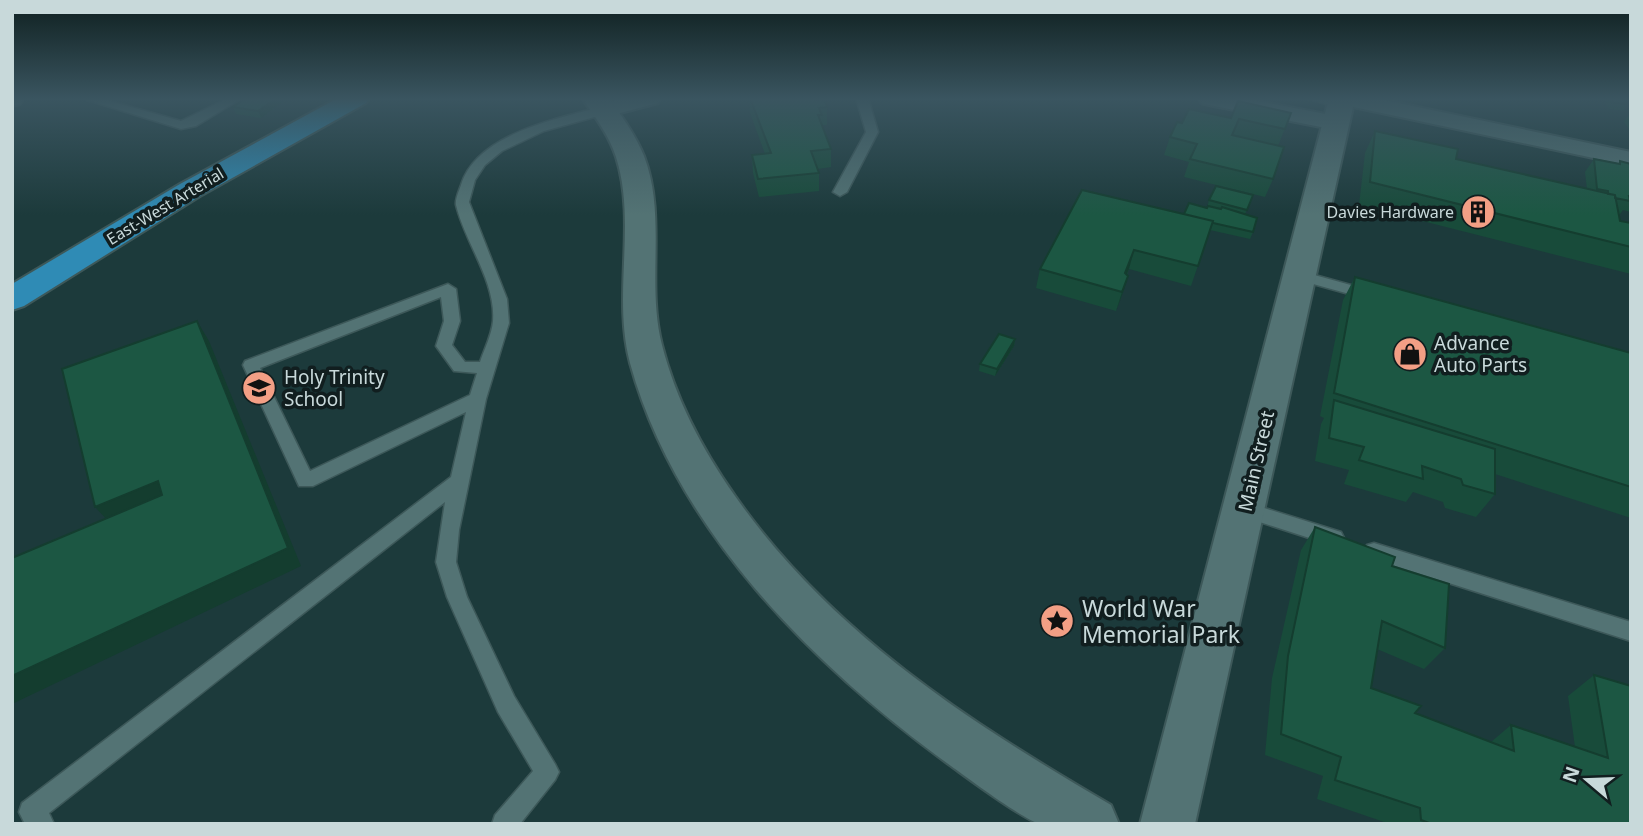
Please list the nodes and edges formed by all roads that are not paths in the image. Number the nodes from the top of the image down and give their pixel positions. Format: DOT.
graph roads {
  1 [pos="286,137"];
  2 [pos="521,137"];
  3 [pos="624,137"];
  4 [pos="869,137"];
  5 [pos="1328,137"];
  6 [pos="1513,137"];
  7 [pos="1631,159"];
  8 [pos="840,192"];
  9 [pos="1300,276"];
  10 [pos="12,299"];
  11 [pos="1388,300"];
  12 [pos="487,368"];
  13 [pos="477,400"];
  14 [pos="459,481"];
  15 [pos="1245,510"];
  16 [pos="1631,632"];
  17 [pos="42,824"];
  18 [pos="504,824"];
  19 [pos="1092,824"];
  20 [pos="1167,824"];
  1 -- 10 [label="highway, East-West Arterial"];
  2 -- 12 [label="lane"];
  3 -- 19 [label="main road"];
  4 -- 8 [label="lane"];
  5 -- 9 [label="main road, Main Street"];
  6 -- 7 [label="street"];
  9 -- 11 [label="lane"];
  9 -- 15 [label="main road, Main Street"];
  12 -- 13 [label="lane"];
  12 -- 13 [label="lane"];
  13 -- 14 [label="lane"];
  14 -- 17 [label="lane"];
  14 -- 18 [label="lane"];
  15 -- 16 [label="lane"];
  15 -- 20 [label="main road, Main Street"];
}
